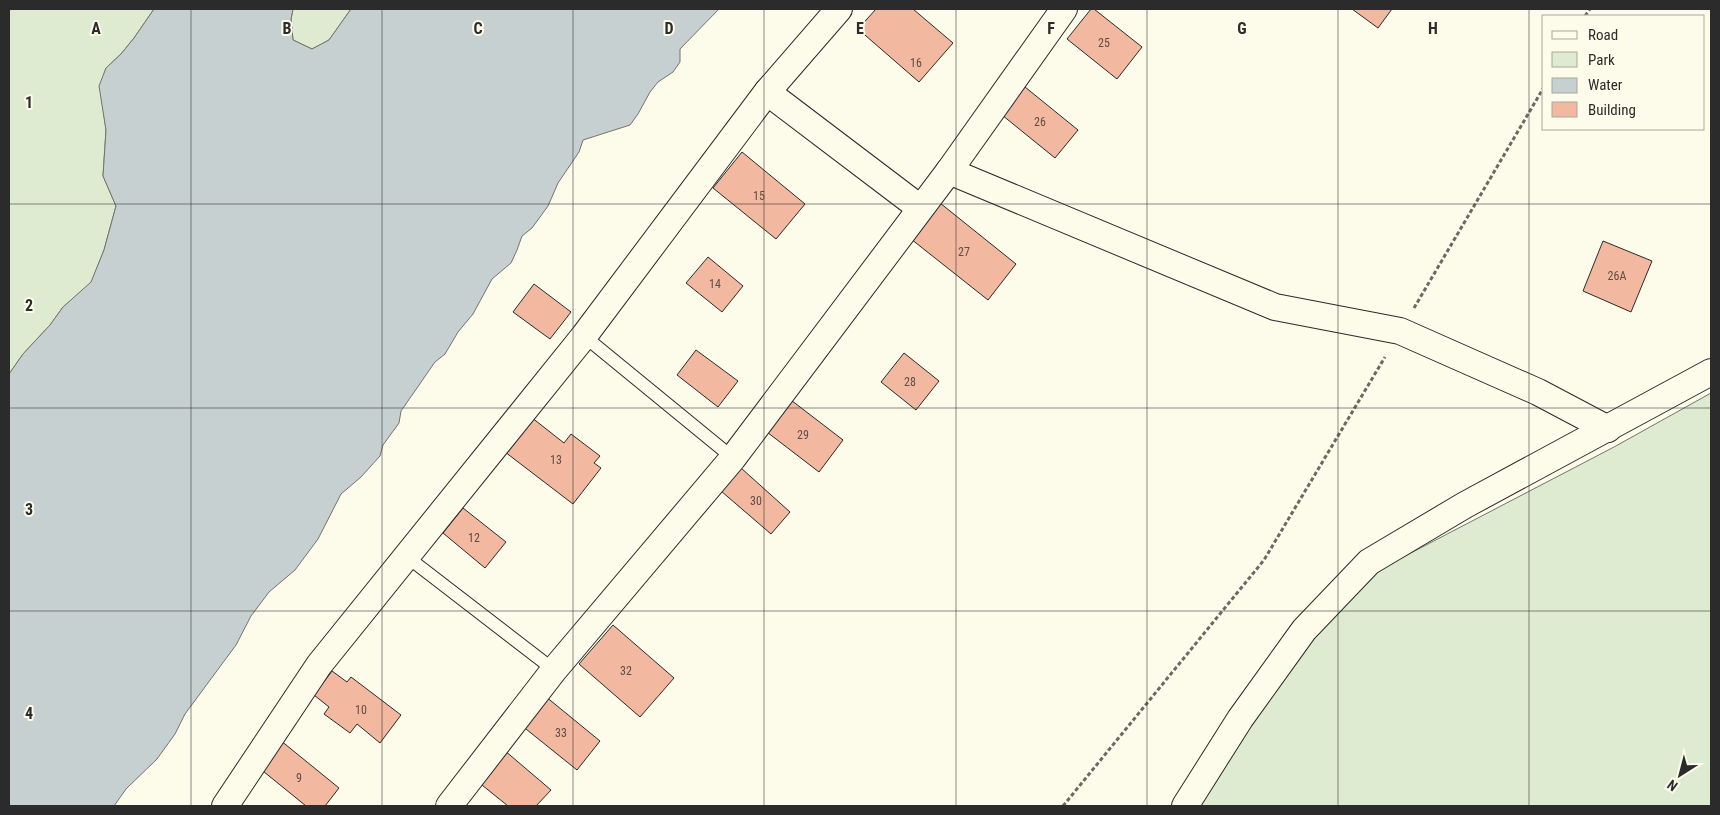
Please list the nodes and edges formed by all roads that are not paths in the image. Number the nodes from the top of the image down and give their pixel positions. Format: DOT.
graph roads {
  1 [pos="839,9"];
  2 [pos="1064,9"];
  3 [pos="767,92"];
  4 [pos="949,171"];
  5 [pos="920,208"];
  6 [pos="584,336"];
  7 [pos="1711,372"];
  8 [pos="1608,429"];
  9 [pos="733,458"];
  10 [pos="406,556"];
  11 [pos="554,670"];
  12 [pos="225,806"];
  13 [pos="449,806"];
  14 [pos="1185,806"];
  1 -- 3 [label="street"];
  2 -- 4 [label="street"];
  3 -- 5 [label="street"];
  3 -- 6 [label="street"];
  4 -- 5 [label="street"];
  4 -- 8 [label="street"];
  5 -- 9 [label="street"];
  6 -- 9 [label="lane"];
  6 -- 10 [label="street"];
  7 -- 8 [label="street"];
  8 -- 14 [label="street"];
  9 -- 11 [label="street"];
  10 -- 11 [label="lane"];
  10 -- 12 [label="street"];
  11 -- 13 [label="street"];
}
